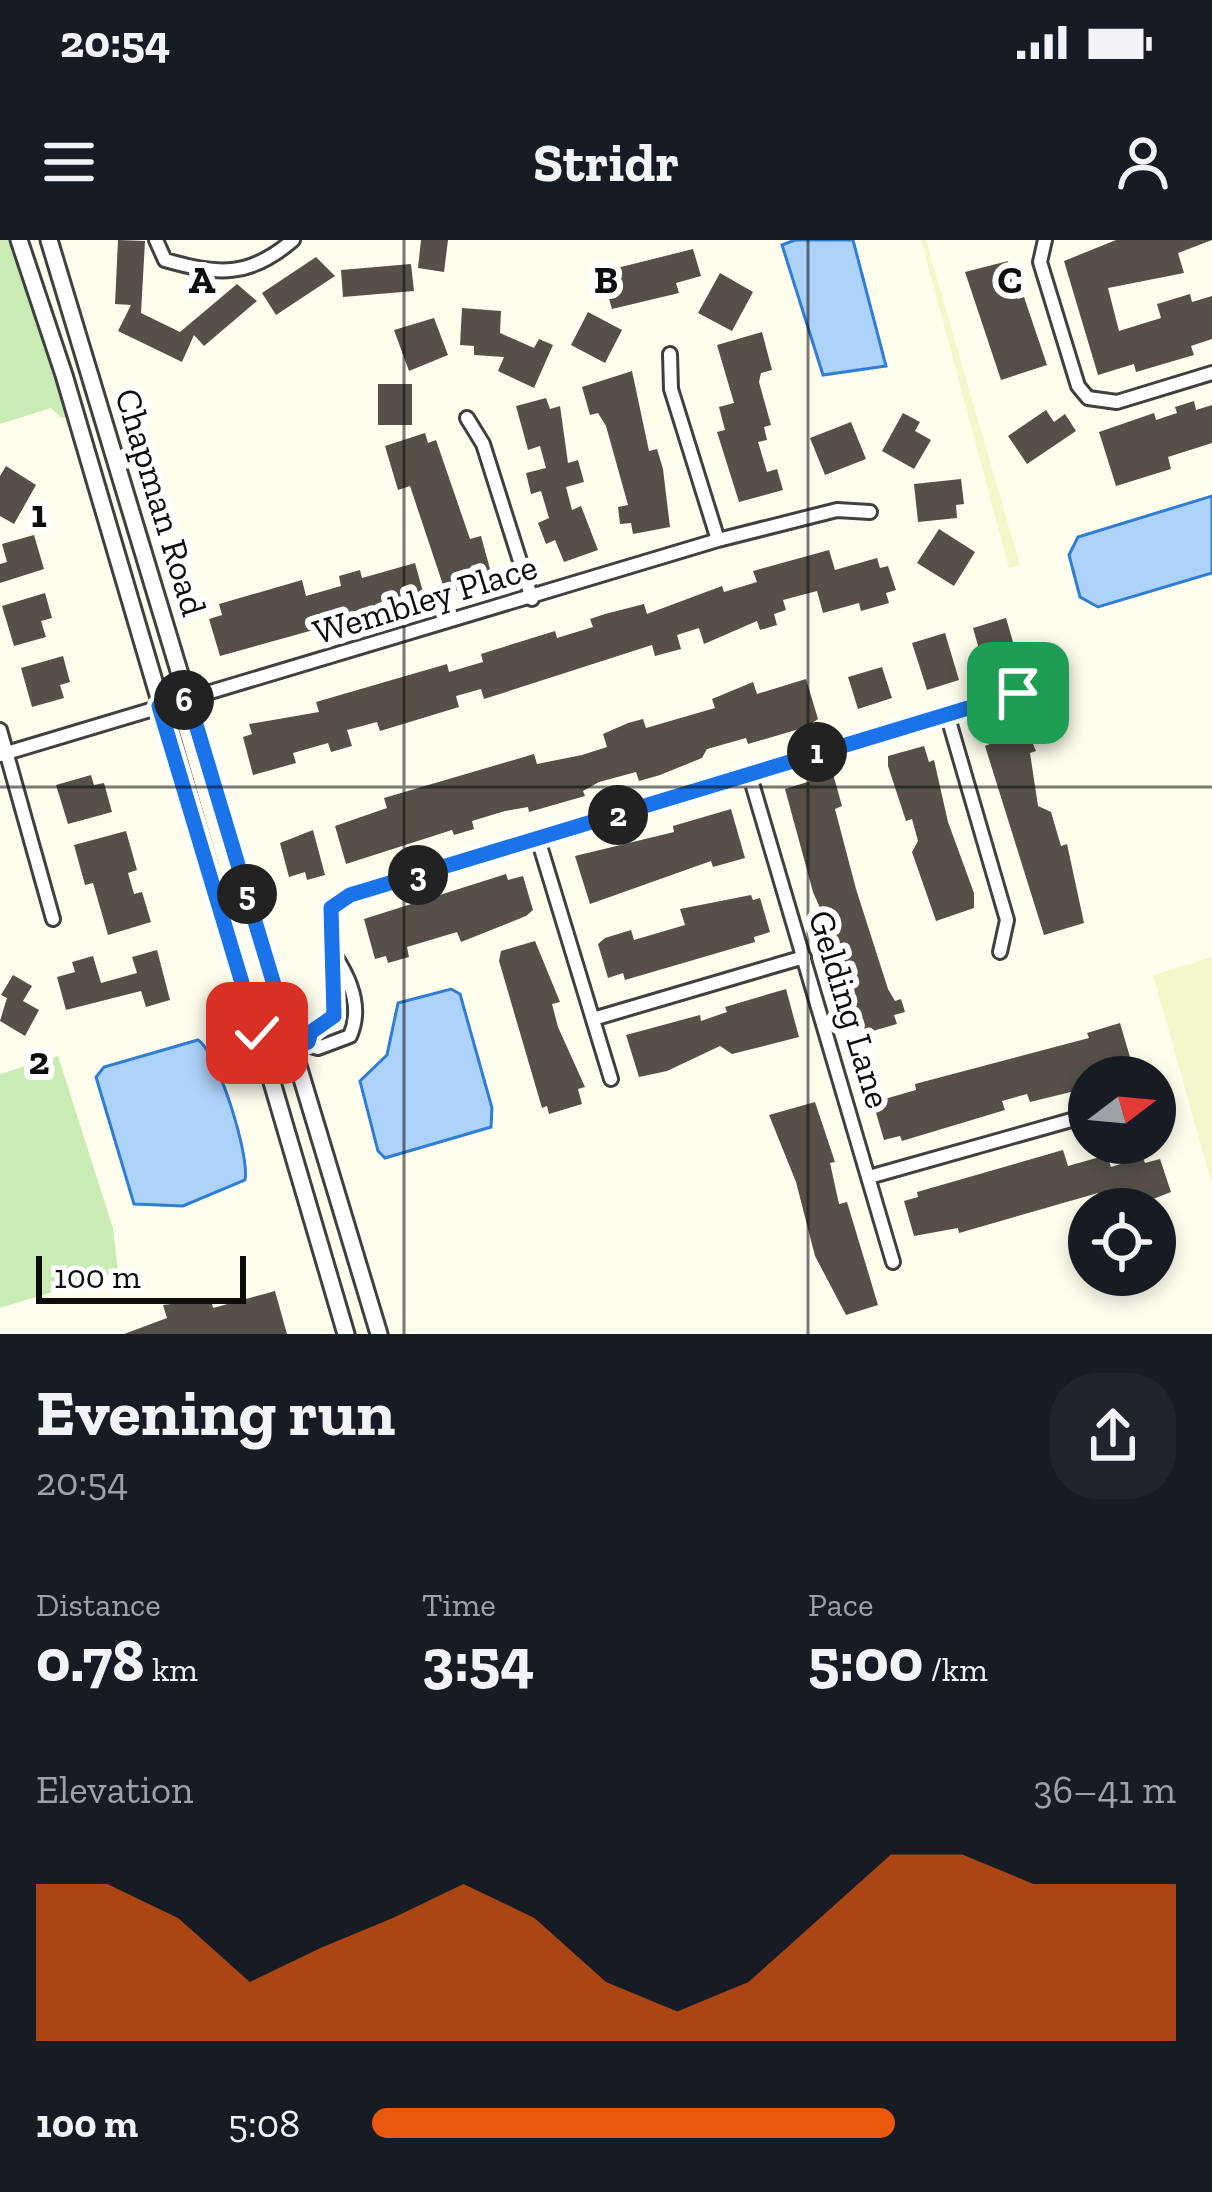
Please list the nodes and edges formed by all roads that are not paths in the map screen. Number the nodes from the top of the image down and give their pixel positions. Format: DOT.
graph roads {
  1 [pos="19,240"];
  2 [pos="49,240"];
  3 [pos="156,240"];
  4 [pos="293,240"];
  5 [pos="1045,240"];
  6 [pos="670,354"];
  7 [pos="1212,373"];
  8 [pos="467,418"];
  9 [pos="870,512"];
  10 [pos="718,540"];
  11 [pos="532,598"];
  12 [pos="1018,693"];
  13 [pos="188,698"];
  14 [pos="159,706"];
  15 [pos="947,714"];
  16 [pos="0,730"];
  17 [pos="3,754"];
  18 [pos="749,773"];
  19 [pos="538,839"];
  20 [pos="53,919"];
  21 [pos="1000,952"];
  22 [pos="335,956"];
  23 [pos="804,957"];
  24 [pos="334,1016"];
  25 [pos="593,1019"];
  26 [pos="350,1036"];
  27 [pos="300,1045"];
  28 [pos="610,1078"];
  29 [pos="1068,1121"];
  30 [pos="869,1177"];
  31 [pos="893,1262"];
  32 [pos="346,1334"];
  33 [pos="379,1334"];
  1 -- 14 [label="street, Chapman Road"];
  2 -- 13 [label="street, Chapman Road"];
  3 -- 4 [label="street"];
  5 -- 7 [label="street"];
  6 -- 10 [label="street"];
  8 -- 11 [label="street"];
  9 -- 10 [label="street, Wembley Place"];
  10 -- 11 [label="street, Wembley Place"];
  11 -- 13 [label="street, Wembley Place"];
  12 -- 15 [label="street"];
  13 -- 14 [label="street, Wembley Place"];
  13 -- 27 [label="street, Chapman Road"];
  14 -- 17 [label="street, Wembley Place"];
  14 -- 32 [label="street, Chapman Road"];
  15 -- 18 [label="street"];
  15 -- 21 [label="street"];
  16 -- 17 [label="street"];
  17 -- 20 [label="street"];
  18 -- 19 [label="street"];
  18 -- 23 [label="street, Gelding Lane"];
  19 -- 22 [label="street"];
  19 -- 25 [label="street"];
  22 -- 24 [label="street"];
  22 -- 26 [label="street"];
  23 -- 25 [label="street"];
  23 -- 30 [label="street, Gelding Lane"];
  24 -- 26 [label="street"];
  24 -- 27 [label="street"];
  25 -- 28 [label="street"];
  26 -- 27 [label="street"];
  27 -- 33 [label="street, Chapman Road"];
  29 -- 30 [label="street"];
  30 -- 31 [label="street, Gelding Lane"];
}
